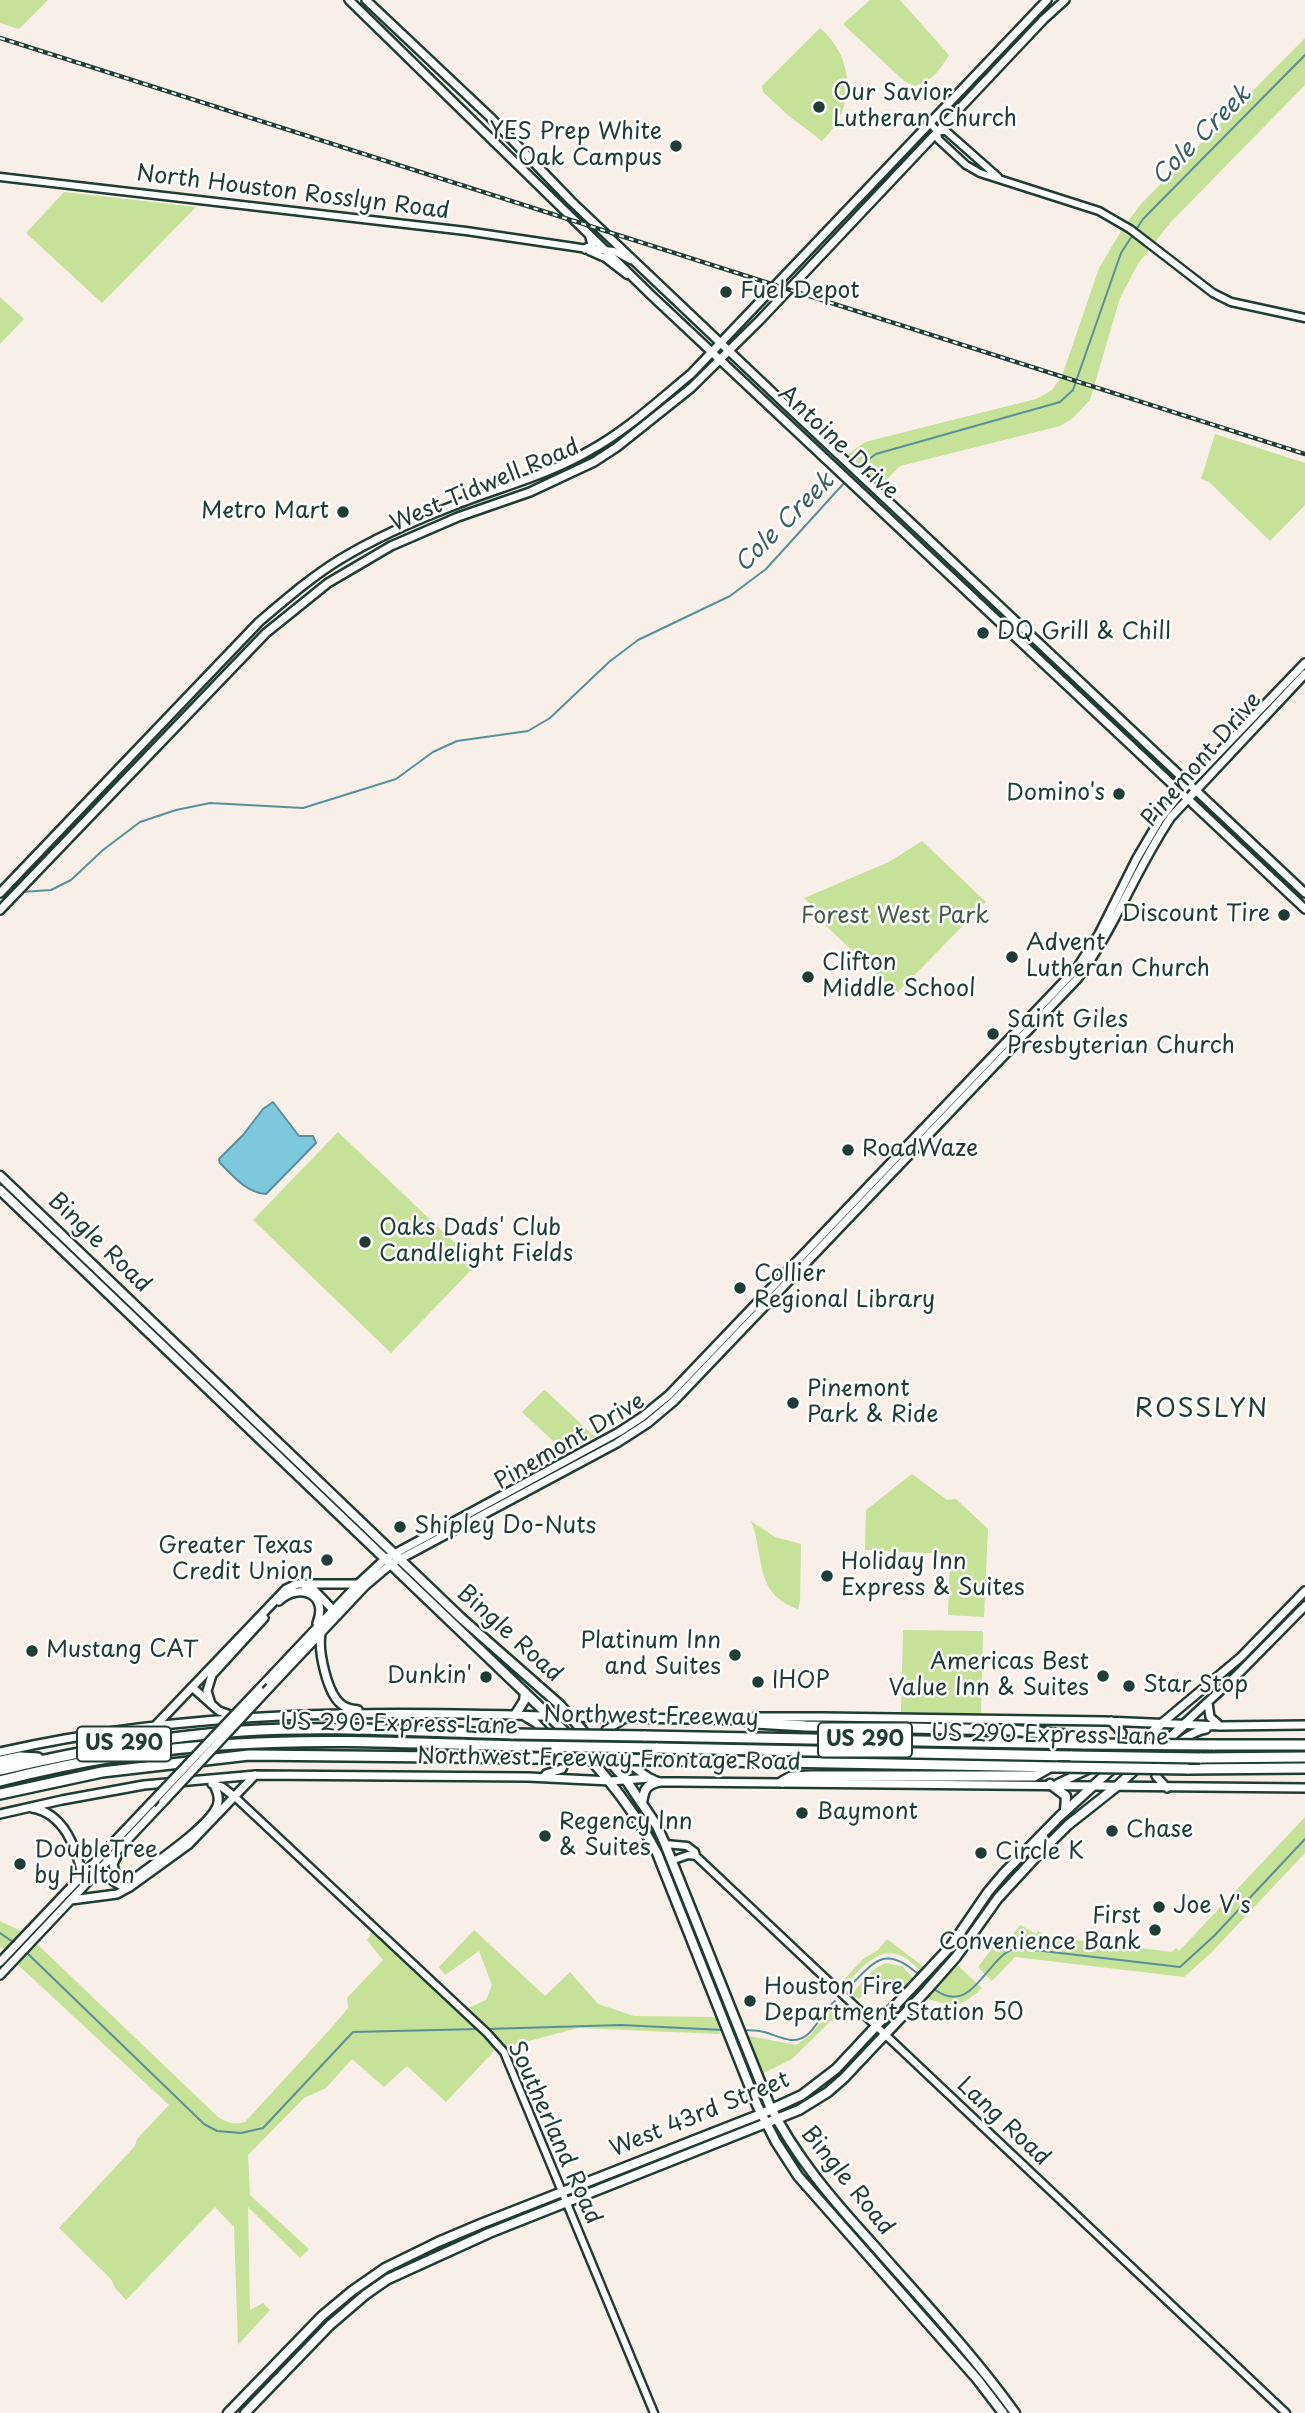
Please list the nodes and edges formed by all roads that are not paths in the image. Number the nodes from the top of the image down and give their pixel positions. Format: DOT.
graph roads {
  1 [pos="349,0"];
  2 [pos="366,0"];
  3 [pos="1047,0"];
  4 [pos="1065,0"];
  5 [pos="989,59"];
  6 [pos="997,68"];
  7 [pos="929,122"];
  8 [pos="937,131"];
  9 [pos="0,177"];
  10 [pos="999,178"];
  11 [pos="870,185"];
  12 [pos="879,192"];
  13 [pos="590,236"];
  14 [pos="821,236"];
  15 [pos="830,244"];
  16 [pos="583,249"];
  17 [pos="605,250"];
  18 [pos="641,266"];
  19 [pos="639,283"];
  20 [pos="662,287"];
  21 [pos="765,295"];
  22 [pos="652,296"];
  23 [pos="775,303"];
  24 [pos="1305,317"];
  25 [pos="720,343"];
  26 [pos="712,351"];
  27 [pos="729,352"];
  28 [pos="721,360"];
  29 [pos="455,505"];
  30 [pos="458,517"];
  31 [pos="921,530"];
  32 [pos="912,539"];
  33 [pos="970,576"];
  34 [pos="962,584"];
  35 [pos="1029,634"];
  36 [pos="1022,641"];
  37 [pos="239,643"];
  38 [pos="248,652"];
  39 [pos="1305,663"];
  40 [pos="1305,674"];
  41 [pos="154,732"];
  42 [pos="1243,734"];
  43 [pos="161,740"];
  44 [pos="1191,788"];
  45 [pos="1185,794"];
  46 [pos="94,795"];
  47 [pos="103,804"];
  48 [pos="1256,847"];
  49 [pos="1248,855"];
  50 [pos="0,893"];
  51 [pos="1305,893"];
  52 [pos="1305,909"];
  53 [pos="0,910"];
  54 [pos="0,1175"];
  55 [pos="0,1190"];
  56 [pos="202,1369"];
  57 [pos="194,1377"];
  58 [pos="340,1500"];
  59 [pos="332,1507"];
  60 [pos="397,1556"];
  61 [pos="388,1561"];
  62 [pos="296,1584"];
  63 [pos="358,1584"];
  64 [pos="1305,1591"];
  65 [pos="1305,1606"];
  66 [pos="335,1613"];
  67 [pos="461,1618"];
  68 [pos="455,1626"];
  69 [pos="318,1632"];
  70 [pos="1234,1679"];
  71 [pos="1211,1682"];
  72 [pos="192,1687"];
  73 [pos="525,1693"];
  74 [pos="1208,1703"];
  75 [pos="211,1704"];
  76 [pos="370,1712"];
  77 [pos="519,1715"];
  78 [pos="549,1716"];
  79 [pos="237,1717"];
  80 [pos="572,1717"];
  81 [pos="630,1718"];
  82 [pos="743,1720"];
  83 [pos="1111,1721"];
  84 [pos="1161,1724"];
  85 [pos="1184,1724"];
  86 [pos="156,1725"];
  87 [pos="1305,1725"];
  88 [pos="1221,1726"];
  89 [pos="1086,1744"];
  90 [pos="1305,1745"];
  91 [pos="0,1752"];
  92 [pos="1305,1757"];
  93 [pos="47,1759"];
  94 [pos="0,1761"];
  95 [pos="1054,1767"];
  96 [pos="1305,1768"];
  97 [pos="0,1770"];
  98 [pos="256,1775"];
  99 [pos="528,1777"];
  100 [pos="202,1779"];
  101 [pos="626,1780"];
  102 [pos="654,1780"];
  103 [pos="0,1781"];
  104 [pos="611,1781"];
  105 [pos="782,1782"];
  106 [pos="1053,1784"];
  107 [pos="214,1785"];
  108 [pos="1095,1786"];
  109 [pos="1116,1787"];
  110 [pos="1167,1788"];
  111 [pos="1305,1788"];
  112 [pos="0,1794"];
  113 [pos="235,1797"];
  114 [pos="642,1804"];
  115 [pos="28,1808"];
  116 [pos="0,1814"];
  117 [pos="1062,1814"];
  118 [pos="1069,1825"];
  119 [pos="644,1828"];
  120 [pos="126,1830"];
  121 [pos="1044,1832"];
  122 [pos="665,1844"];
  123 [pos="123,1845"];
  124 [pos="696,1856"];
  125 [pos="1034,1859"];
  126 [pos="671,1861"];
  127 [pos="101,1868"];
  128 [pos="82,1876"];
  129 [pos="130,1887"];
  130 [pos="990,1890"];
  131 [pos="998,1898"];
  132 [pos="71,1900"];
  133 [pos="45,1921"];
  134 [pos="2,1964"];
  135 [pos="0,1975"];
  136 [pos="726,2001"];
  137 [pos="717,2005"];
  138 [pos="875,2026"];
  139 [pos="884,2034"];
  140 [pos="836,2069"];
  141 [pos="844,2077"];
  142 [pos="771,2109"];
  143 [pos="761,2114"];
  144 [pos="776,2119"];
  145 [pos="766,2123"];
  146 [pos="622,2168"];
  147 [pos="626,2177"];
  148 [pos="563,2191"];
  149 [pos="567,2202"];
  150 [pos="483,2223"];
  151 [pos="489,2233"];
  152 [pos="322,2316"];
  153 [pos="330,2325"];
  154 [pos="228,2413"];
  155 [pos="245,2413"];
  156 [pos="654,2413"];
  157 [pos="1003,2413"];
  158 [pos="1015,2413"];
  159 [pos="1286,2413"];
  1 -- 13 [label="main road, Antoine Drive"];
  2 -- 18 [label="main road, Antoine Drive"];
  3 -- 5 [label="main road, West Tidwell Road"];
  4 -- 6 [label="main road, West Tidwell Road"];
  5 -- 6 [label="main road"];
  5 -- 7 [label="main road, West Tidwell Road"];
  6 -- 8 [label="main road, West Tidwell Road"];
  7 -- 8 [label="street"];
  7 -- 11 [label="main road, West Tidwell Road"];
  8 -- 10 [label="street"];
  8 -- 10 [label="street"];
  8 -- 12 [label="main road, West Tidwell Road"];
  9 -- 16 [label="street, North Houston Rosslyn Road"];
  10 -- 24 [label="street"];
  11 -- 12 [label="main road"];
  11 -- 14 [label="main road, West Tidwell Road"];
  12 -- 15 [label="main road, West Tidwell Road"];
  13 -- 16 [label="main road"];
  13 -- 17 [label="main road, Antoine Drive"];
  14 -- 15 [label="main road"];
  14 -- 21 [label="main road, West Tidwell Road"];
  15 -- 23 [label="main road, West Tidwell Road"];
  16 -- 17 [label="street, North Houston Rosslyn Road"];
  16 -- 19 [label="street, North Houston Rosslyn Road"];
  17 -- 18 [label="street, North Houston Rosslyn Road"];
  17 -- 19 [label="main road, Antoine Drive"];
  18 -- 20 [label="main road, Antoine Drive"];
  19 -- 22 [label="main road, Antoine Drive"];
  20 -- 22 [label="main road"];
  20 -- 25 [label="main road, Antoine Drive"];
  21 -- 23 [label="main road"];
  21 -- 25 [label="main road, West Tidwell Road"];
  22 -- 26 [label="main road, Antoine Drive"];
  23 -- 27 [label="main road, West Tidwell Road"];
  25 -- 26 [label="main road, West Tidwell Road"];
  25 -- 27 [label="main road, Antoine Drive"];
  26 -- 28 [label="main road, Antoine Drive"];
  26 -- 29 [label="main road, West Tidwell Road"];
  27 -- 28 [label="main road, West Tidwell Road"];
  27 -- 31 [label="main road, Antoine Drive"];
  28 -- 30 [label="main road, West Tidwell Road"];
  28 -- 32 [label="main road, Antoine Drive"];
  29 -- 30 [label="main road"];
  29 -- 37 [label="main road, West Tidwell Road"];
  30 -- 38 [label="main road, West Tidwell Road"];
  31 -- 32 [label="main road"];
  31 -- 33 [label="main road, Antoine Drive"];
  32 -- 34 [label="main road, Antoine Drive"];
  33 -- 34 [label="main road"];
  33 -- 35 [label="main road, Antoine Drive"];
  34 -- 36 [label="main road, Antoine Drive"];
  35 -- 36 [label="main road"];
  35 -- 44 [label="main road, Antoine Drive"];
  36 -- 45 [label="main road, Antoine Drive"];
  37 -- 38 [label="main road"];
  37 -- 41 [label="main road, West Tidwell Road"];
  38 -- 43 [label="main road, West Tidwell Road"];
  39 -- 42 [label="main road, Pinemont Drive"];
  40 -- 42 [label="main road, Pinemont Drive"];
  41 -- 43 [label="main road"];
  41 -- 46 [label="main road, West Tidwell Road"];
  42 -- 44 [label="main road, Pinemont Drive"];
  43 -- 47 [label="main road, West Tidwell Road"];
  44 -- 45 [label="main road, Pinemont Drive"];
  44 -- 48 [label="main road, Antoine Drive"];
  45 -- 49 [label="main road, Antoine Drive"];
  45 -- 60 [label="main road, Pinemont Drive"];
  46 -- 47 [label="main road"];
  46 -- 50 [label="main road, West Tidwell Road"];
  47 -- 53 [label="main road, West Tidwell Road"];
  48 -- 49 [label="main road"];
  48 -- 51 [label="main road, Antoine Drive"];
  49 -- 52 [label="main road, Antoine Drive"];
  54 -- 56 [label="main road, Bingle Road"];
  55 -- 57 [label="main road, Bingle Road"];
  56 -- 57 [label="main road"];
  56 -- 58 [label="main road, Bingle Road"];
  57 -- 59 [label="main road, Bingle Road"];
  58 -- 59 [label="main road"];
  58 -- 60 [label="main road, Bingle Road"];
  59 -- 61 [label="main road, Bingle Road"];
  60 -- 61 [label="main road, Pinemont Drive"];
  60 -- 67 [label="main road, Bingle Road"];
  61 -- 63 [label="main road, Pinemont Drive"];
  61 -- 66 [label="main road, Pinemont Drive"];
  61 -- 68 [label="main road, Bingle Road"];
  62 -- 63 [label="main road"];
  62 -- 66 [label="main road"];
  62 -- 72 [label="main road"];
  63 -- 66 [label="main road, Pinemont Drive"];
  64 -- 71 [label="main road, West 43rd Street"];
  65 -- 70 [label="main road, West 43rd Street"];
  66 -- 69 [label="main road, Pinemont Drive"];
  67 -- 68 [label="main road"];
  67 -- 80 [label="main road, Bingle Road"];
  68 -- 73 [label="main road, Bingle Road"];
  69 -- 75 [label="main road"];
  69 -- 76 [label="main road"];
  69 -- 120 [label="main road, Pinemont Drive, bridge"];
  69 -- 123 [label="main road, Pinemont Drive, bridge"];
  70 -- 71 [label="main road"];
  70 -- 74 [label="main road, West 43rd Street"];
  71 -- 84 [label="main road, West 43rd Street"];
  72 -- 75 [label="main road"];
  72 -- 86 [label="main road"];
  73 -- 77 [label="main road"];
  73 -- 78 [label="main road, Bingle Road"];
  74 -- 85 [label="main road, West 43rd Street"];
  74 -- 88 [label="main road"];
  75 -- 79 [label="main road"];
  76 -- 77 [label="main road, Northwest Freeway Frontage Road"];
  76 -- 79 [label="main road, Northwest Freeway Frontage Road"];
  77 -- 78 [label="main road, Northwest Freeway Frontage Road"];
  77 -- 99 [label="main road"];
  78 -- 80 [label="main road, Northwest Freeway Frontage Road"];
  78 -- 104 [label="main road, Bingle Road"];
  79 -- 86 [label="main road, Northwest Freeway Frontage Road"];
  80 -- 81 [label="main road, Northwest Freeway Frontage Road"];
  80 -- 101 [label="main road, Bingle Road"];
  81 -- 82 [label="main road, Northwest Freeway Frontage Road"];
  81 -- 102 [label="main road"];
  82 -- 83 [label="main road, Northwest Freeway Frontage Road"];
  82 -- 89 [label="highway"];
  83 -- 84 [label="main road, Northwest Freeway Frontage Road"];
  83 -- 106 [label="main road"];
  84 -- 85 [label="main road, Northwest Freeway Frontage Road"];
  84 -- 108 [label="main road, West 43rd Street"];
  85 -- 88 [label="main road, Northwest Freeway Frontage Road"];
  85 -- 109 [label="main road, West 43rd Street"];
  86 -- 91 [label="main road, Northwest Freeway Frontage Road"];
  87 -- 88 [label="main road, Northwest Freeway Frontage Road"];
  88 -- 110 [label="main road"];
  89 -- 90 [label="highway, Northwest Freeway / US 290, bridge"];
  89 -- 93 [label="highway, Northwest Freeway / US 290, bridge"];
  92 -- 103 [label="highway, US 290 Express Lane, bridge"];
  93 -- 94 [label="highway"];
  93 -- 97 [label="highway, Northwest Freeway / US 290"];
  95 -- 96 [label="highway, Northwest Freeway / US 290, bridge"];
  95 -- 105 [label="highway"];
  95 -- 112 [label="highway, Northwest Freeway / US 290, bridge"];
  98 -- 99 [label="main road, Northwest Freeway Frontage Road"];
  98 -- 100 [label="main road, Northwest Freeway Frontage Road"];
  98 -- 113 [label="main road"];
  99 -- 104 [label="main road, Northwest Freeway Frontage Road"];
  100 -- 107 [label="main road"];
  100 -- 115 [label="main road, Northwest Freeway Frontage Road"];
  101 -- 102 [label="main road, Northwest Freeway Frontage Road"];
  101 -- 104 [label="main road, Northwest Freeway Frontage Road"];
  101 -- 114 [label="main road, Bingle Road"];
  102 -- 105 [label="main road, Northwest Freeway Frontage Road"];
  102 -- 114 [label="main road"];
  104 -- 119 [label="main road, Bingle Road"];
  105 -- 106 [label="main road, Northwest Freeway Frontage Road"];
  106 -- 108 [label="main road, Northwest Freeway Frontage Road"];
  106 -- 117 [label="main road"];
  107 -- 113 [label="main road"];
  107 -- 123 [label="main road"];
  108 -- 109 [label="main road, Northwest Freeway Frontage Road"];
  108 -- 117 [label="main road, West 43rd Street"];
  109 -- 110 [label="main road, Northwest Freeway Frontage Road"];
  109 -- 118 [label="main road, West 43rd Street"];
  110 -- 111 [label="main road, Northwest Freeway Frontage Road"];
  113 -- 129 [label="main road"];
  113 -- 148 [label="street, Southerland Road"];
  114 -- 122 [label="main road, Bingle Road"];
  115 -- 116 [label="main road, Northwest Freeway Frontage Road"];
  115 -- 128 [label="main road"];
  117 -- 118 [label="main road"];
  117 -- 121 [label="main road, West 43rd Street"];
  118 -- 125 [label="main road, West 43rd Street"];
  119 -- 126 [label="main road"];
  119 -- 137 [label="main road, Bingle Road"];
  120 -- 127 [label="main road"];
  120 -- 128 [label="main road, Pinemont Drive"];
  121 -- 125 [label="main road"];
  121 -- 130 [label="main road, West 43rd Street"];
  122 -- 124 [label="street, Lang Road"];
  122 -- 126 [label="main road, Bingle Road"];
  123 -- 127 [label="main road, Pinemont Drive"];
  124 -- 126 [label="street"];
  124 -- 138 [label="street, Lang Road"];
  125 -- 131 [label="main road, West 43rd Street"];
  126 -- 136 [label="main road, Bingle Road"];
  127 -- 129 [label="main road"];
  127 -- 132 [label="main road, Pinemont Drive"];
  128 -- 133 [label="main road, Pinemont Drive"];
  129 -- 132 [label="main road"];
  130 -- 131 [label="main road"];
  130 -- 138 [label="main road, West 43rd Street"];
  131 -- 139 [label="main road, West 43rd Street"];
  132 -- 133 [label="main road, Pinemont Drive"];
  133 -- 134 [label="main road, Pinemont Drive"];
  134 -- 135 [label="main road, Pinemont Drive"];
  136 -- 137 [label="main road"];
  136 -- 142 [label="main road, Bingle Road"];
  137 -- 143 [label="main road, Bingle Road"];
  138 -- 139 [label="street, Lang Road"];
  138 -- 140 [label="main road, West 43rd Street"];
  139 -- 141 [label="main road, West 43rd Street"];
  139 -- 159 [label="street, Lang Road"];
  140 -- 141 [label="main road"];
  140 -- 142 [label="main road, West 43rd Street"];
  141 -- 144 [label="main road, West 43rd Street"];
  142 -- 143 [label="main road, West 43rd Street"];
  142 -- 144 [label="main road, Bingle Road"];
  143 -- 145 [label="main road, Bingle Road"];
  143 -- 146 [label="main road, West 43rd Street"];
  144 -- 145 [label="main road, West 43rd Street"];
  144 -- 158 [label="main road, Bingle Road"];
  145 -- 147 [label="main road, West 43rd Street"];
  145 -- 157 [label="main road, Bingle Road"];
  146 -- 147 [label="main road"];
  146 -- 148 [label="main road, West 43rd Street"];
  147 -- 149 [label="main road, West 43rd Street"];
  148 -- 149 [label="street, Southerland Road"];
  148 -- 150 [label="main road, West 43rd Street"];
  149 -- 151 [label="main road, West 43rd Street"];
  149 -- 156 [label="street, Southerland Road"];
  150 -- 151 [label="main road"];
  150 -- 152 [label="main road, West 43rd Street"];
  151 -- 153 [label="main road, West 43rd Street"];
  152 -- 153 [label="main road"];
  152 -- 154 [label="main road, West 43rd Street"];
  153 -- 155 [label="main road, West 43rd Street"];
}
